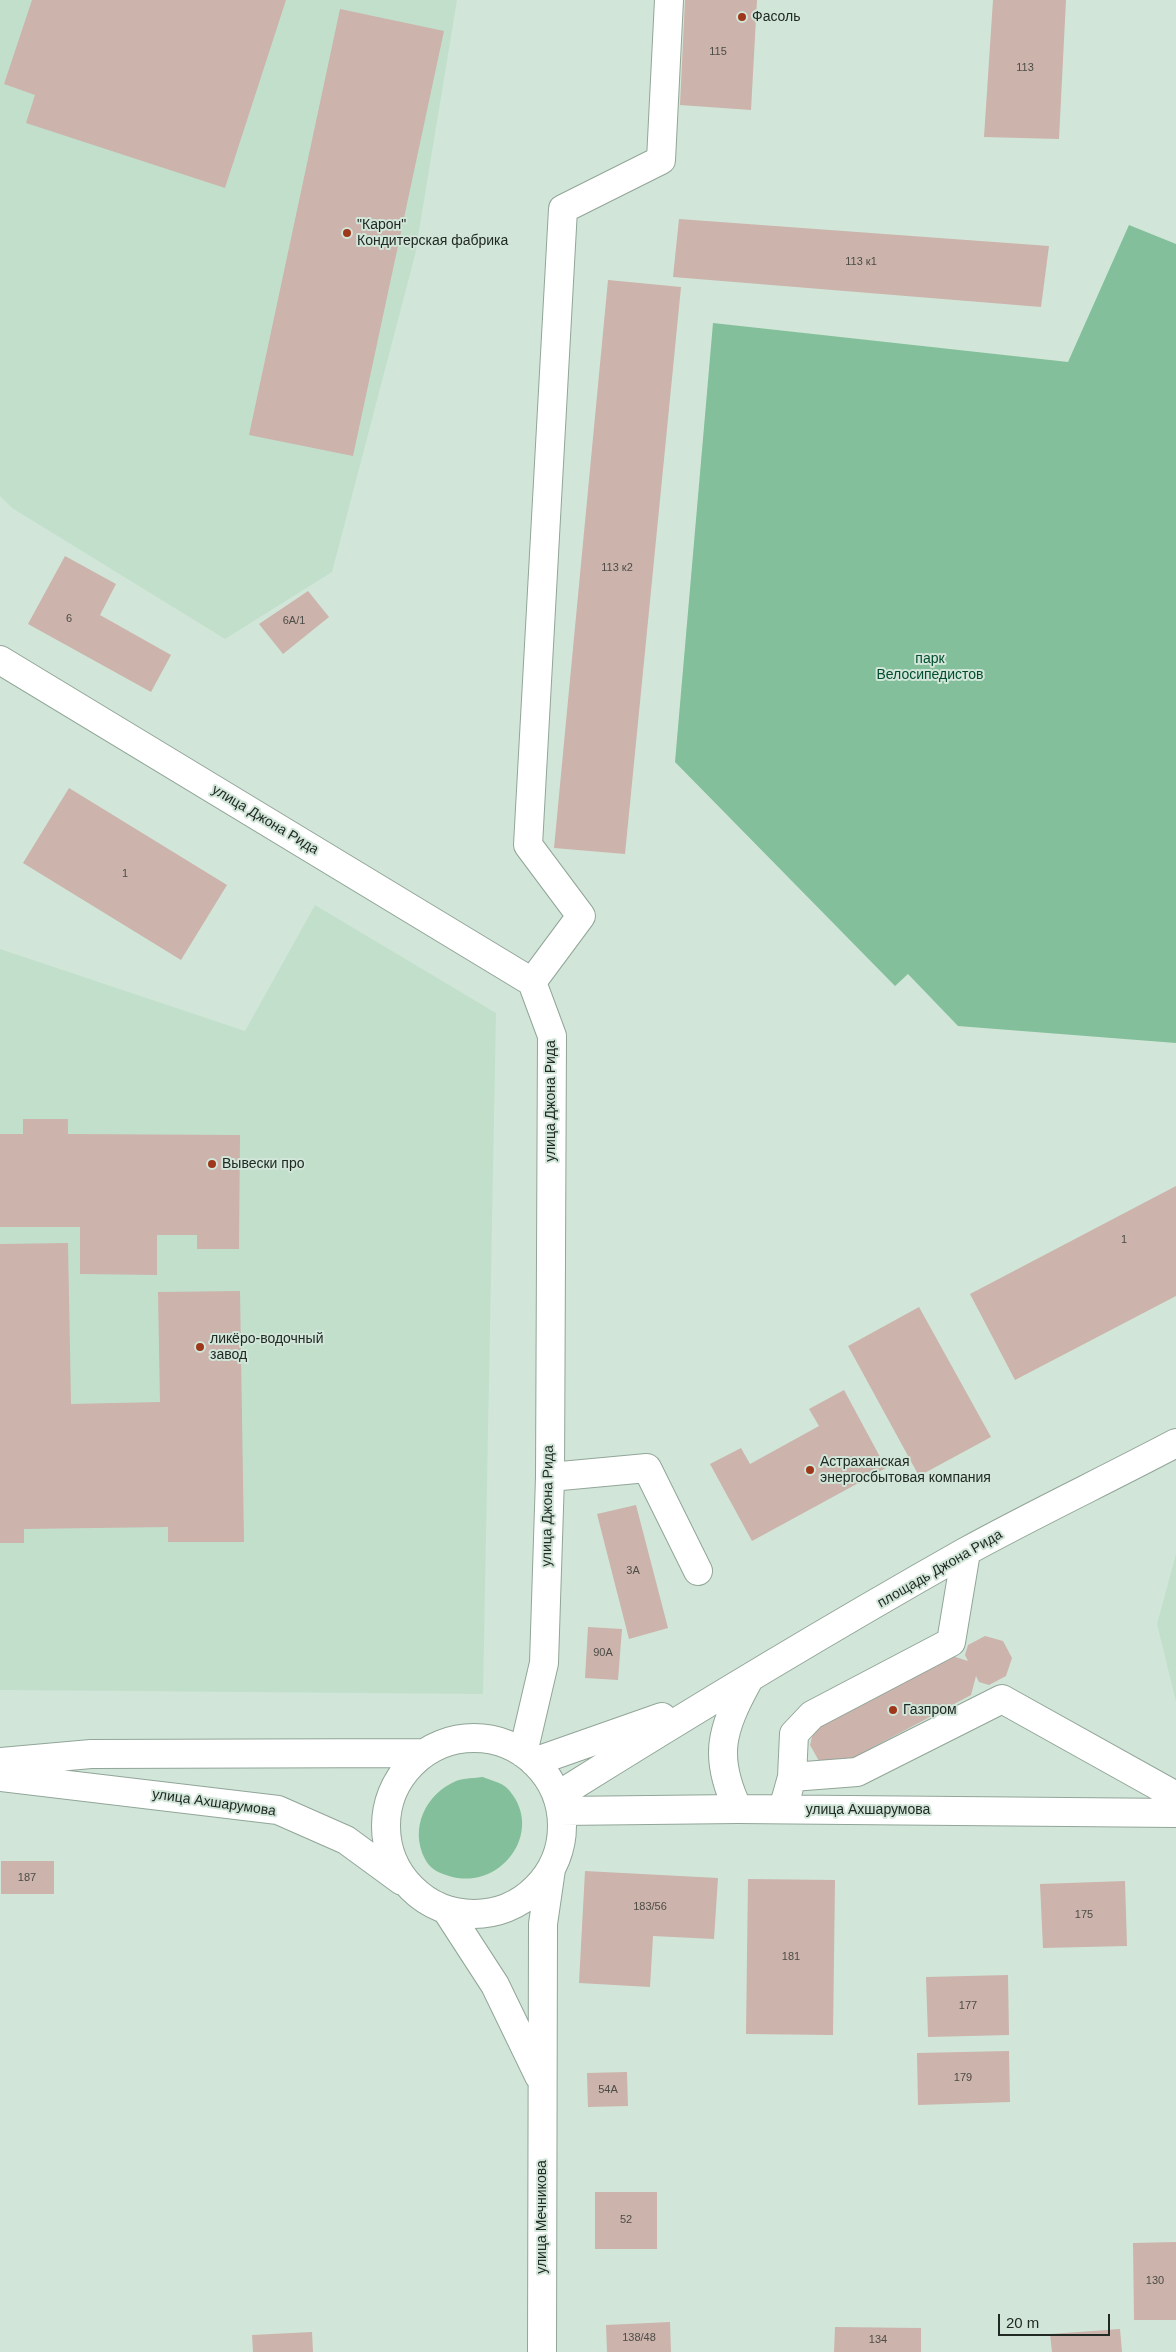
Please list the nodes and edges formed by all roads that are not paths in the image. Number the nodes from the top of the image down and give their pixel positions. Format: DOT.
graph roads {
  1 [pos="669,0"];
  2 [pos="0,660"];
  3 [pos="532,982"];
  4 [pos="1176,1443"];
  5 [pos="550,1477"];
  6 [pos="966,1552"];
  7 [pos="698,1571"];
  8 [pos="748,1681"];
  9 [pos="709,1701"];
  10 [pos="424,1753"];
  11 [pos="528,1757"];
  12 [pos="0,1762"];
  13 [pos="0,1777"];
  14 [pos="792,1778"];
  15 [pos="1176,1796"];
  16 [pos="558,1803"];
  17 [pos="738,1809"];
  18 [pos="783,1809"];
  19 [pos="1176,1812"];
  20 [pos="551,1869"];
  21 [pos="408,1886"];
  22 [pos="447,1911"];
  23 [pos="542,2082"];
  24 [pos="542,2352"];
  1 -- 3 [label="street"];
  2 -- 3 [label="street, улица Джона Рида"];
  3 -- 5 [label="street, улица Джона Рида"];
  4 -- 6 [label="street, площадь Джона Рида"];
  5 -- 7 [label="street"];
  5 -- 11 [label="street, улица Джона Рида"];
  6 -- 8 [label="street, площадь Джона Рида"];
  6 -- 14 [label="street"];
  8 -- 9 [label="street, площадь Джона Рида"];
  8 -- 17 [label="street"];
  9 -- 11 [label="street, площадь Джона Рида"];
  9 -- 16 [label="street, площадь Джона Рида"];
  10 -- 11 [label="street"];
  10 -- 12 [label="street"];
  10 -- 21 [label="street"];
  11 -- 16 [label="street"];
  13 -- 21 [label="street, улица Ахшарумова"];
  14 -- 15 [label="street"];
  14 -- 18 [label="street"];
  16 -- 17 [label="street, улица Ахшарумова"];
  16 -- 20 [label="street"];
  17 -- 18 [label="street, улица Ахшарумова"];
  18 -- 19 [label="street, улица Ахшарумова"];
  20 -- 22 [label="street"];
  20 -- 23 [label="street, улица Мечникова"];
  21 -- 22 [label="street"];
  22 -- 23 [label="street, улица Мечникова"];
  23 -- 24 [label="street, улица Мечникова"];
}
